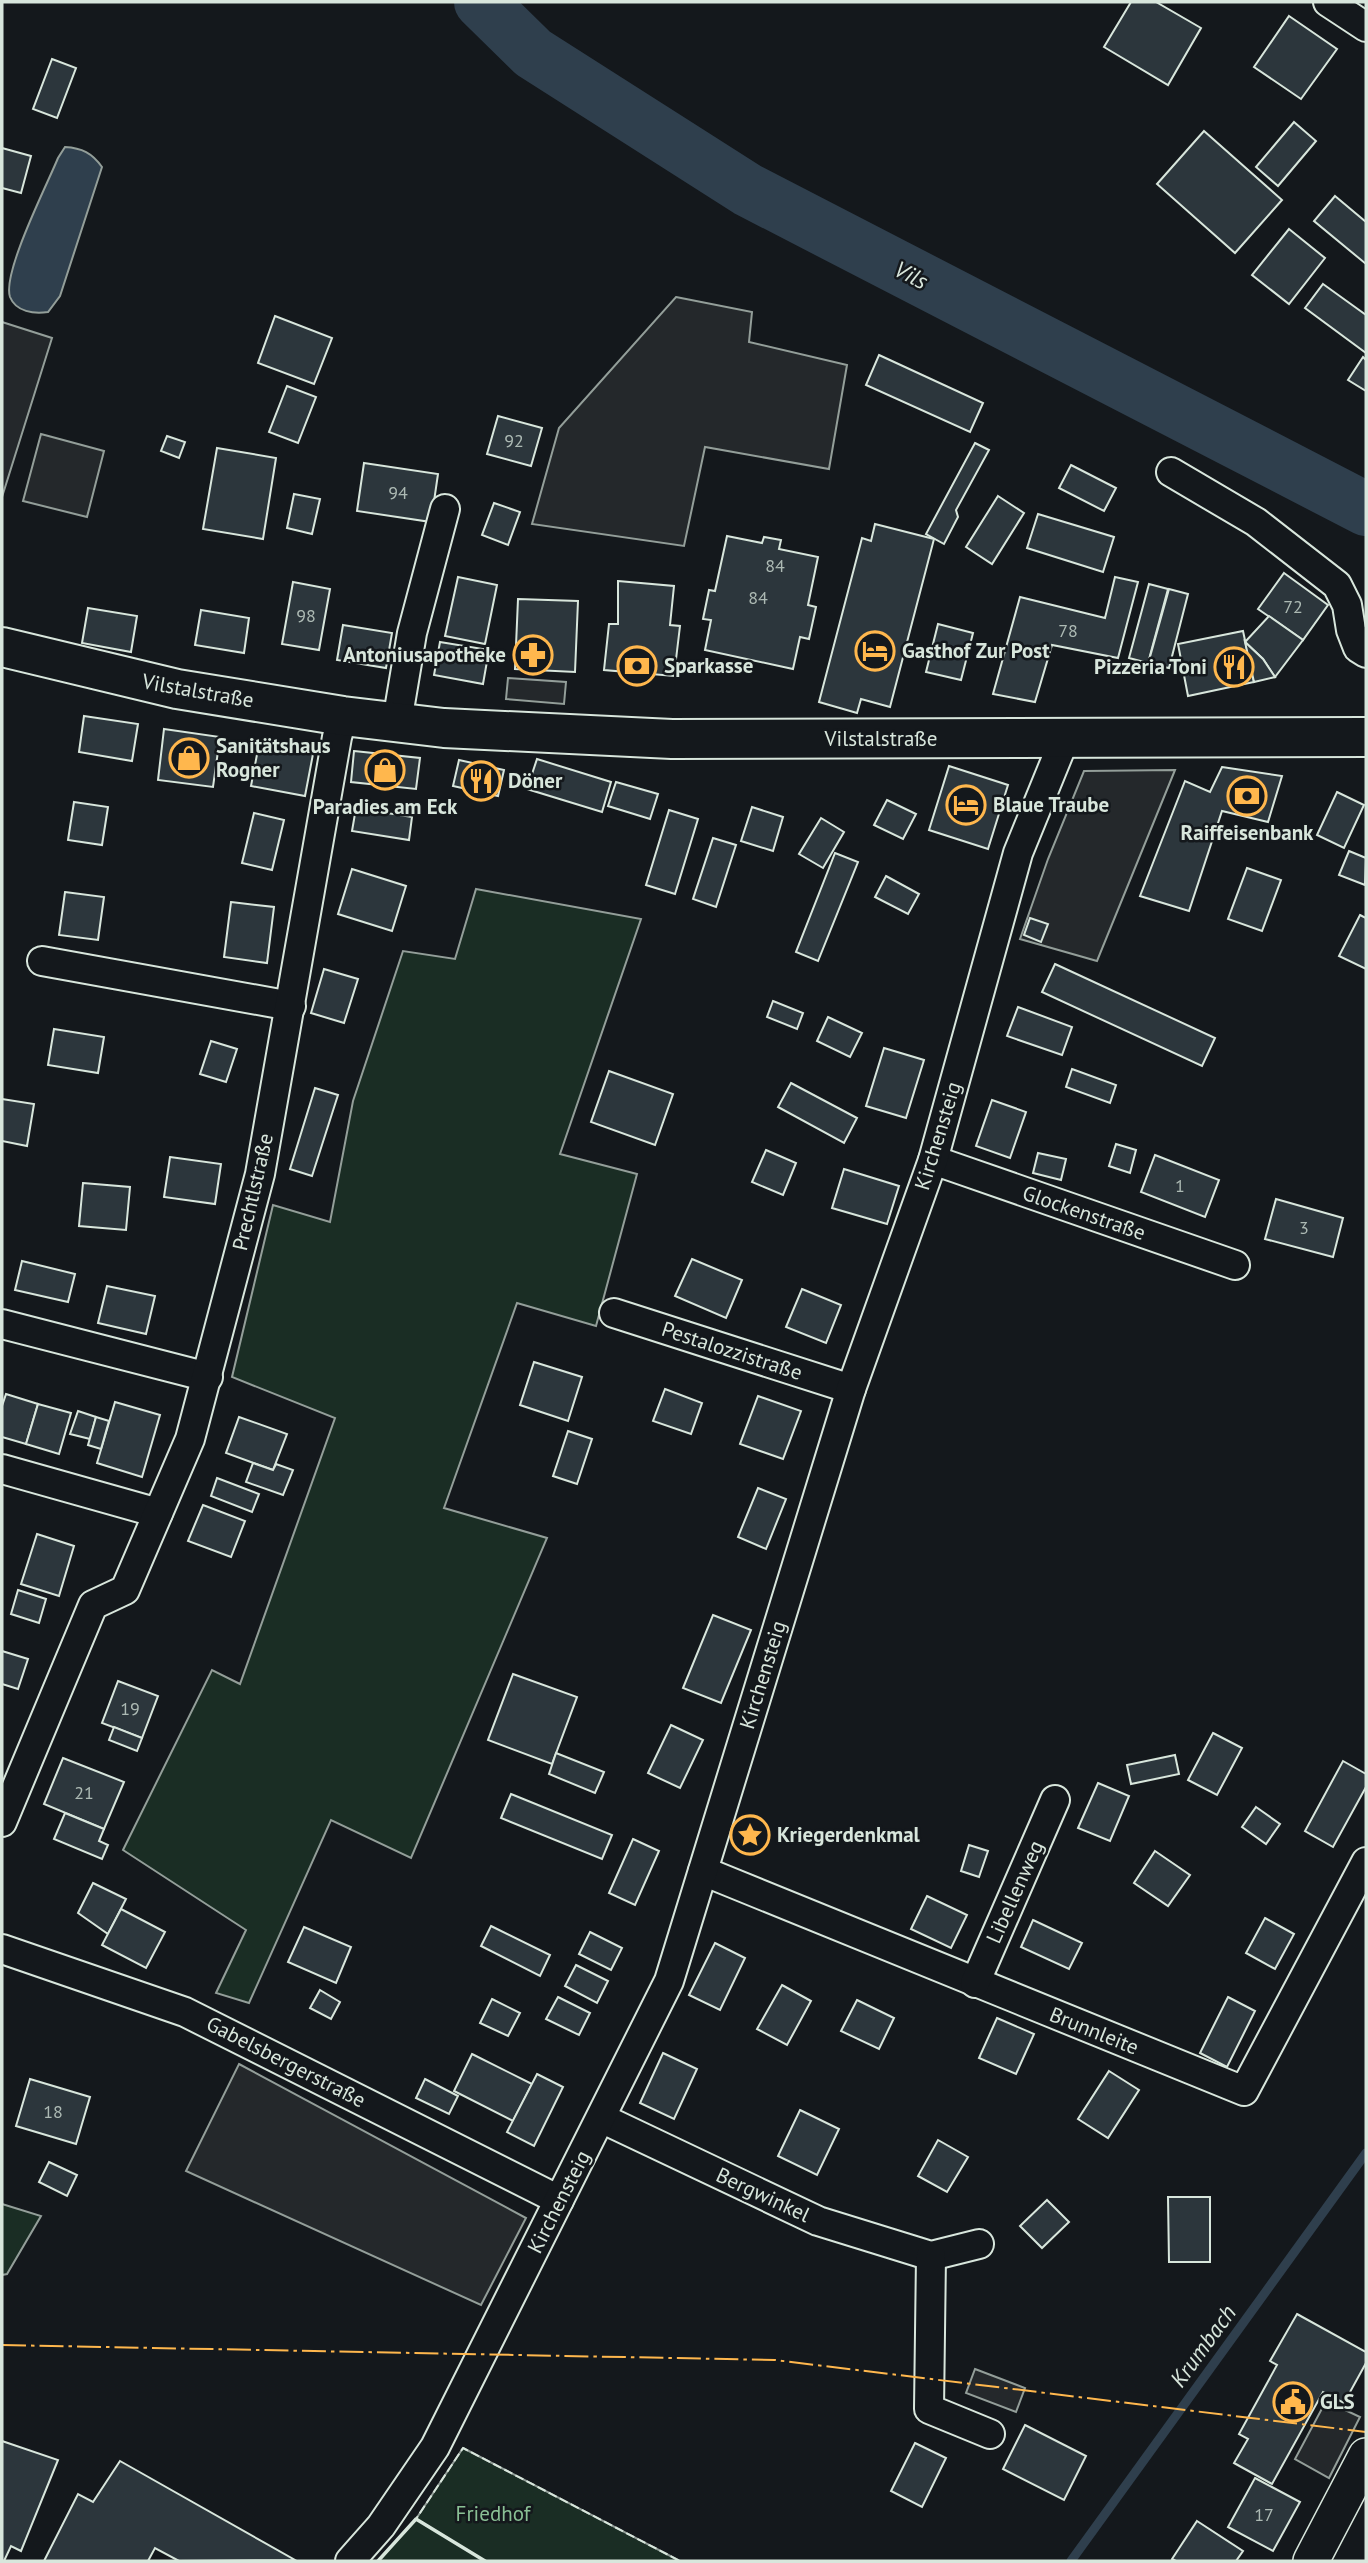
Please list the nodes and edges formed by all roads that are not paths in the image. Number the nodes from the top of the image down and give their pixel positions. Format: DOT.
graph roads {
  1 [pos="1328,2"];
  2 [pos="1366,26"];
  3 [pos="1171,471"];
  4 [pos="446,509"];
  5 [pos="2,648"];
  6 [pos="1366,653"];
  7 [pos="344,716"];
  8 [pos="397,722"];
  9 [pos="1366,732"];
  10 [pos="1065,738"];
  11 [pos="42,961"];
  12 [pos="291,1006"];
  13 [pos="933,1160"];
  14 [pos="1235,1265"];
  15 [pos="614,1313"];
  16 [pos="2,1324"];
  17 [pos="208,1377"];
  18 [pos="851,1389"];
  19 [pos="2,1469"];
  20 [pos="158,1513"];
  21 [pos="1055,1800"];
  22 [pos="2,1822"];
  23 [pos="1366,1862"];
  24 [pos="704,1871"];
  25 [pos="2,1949"];
  26 [pos="975,1983"];
  27 [pos="601,2119"];
  28 [pos="559,2200"];
  29 [pos="979,2244"];
  30 [pos="931,2256"];
  31 [pos="990,2434"];
  32 [pos="1366,2456"];
  33 [pos="349,2561"];
  34 [pos="1311,2561"];
  1 -- 2 [label="street"];
  3 -- 6 [label="street"];
  4 -- 8 [label="street"];
  5 -- 7 [label="main road, Vilstalstraße"];
  7 -- 8 [label="main road, Vilstalstraße"];
  7 -- 12 [label="street, Prechtlstraße"];
  8 -- 10 [label="main road, Vilstalstraße"];
  9 -- 10 [label="main road, Vilstalstraße"];
  10 -- 13 [label="street, Kirchensteig"];
  11 -- 12 [label="street"];
  12 -- 17 [label="street, Prechtlstraße"];
  13 -- 14 [label="street, Glockenstraße"];
  13 -- 18 [label="street, Kirchensteig"];
  15 -- 18 [label="street, Pestalozzistraße"];
  16 -- 17 [label="street"];
  17 -- 20 [label="street, Prechtlstraße"];
  18 -- 24 [label="street, Kirchensteig"];
  19 -- 20 [label="street"];
  20 -- 22 [label="street, Prechtlstraße"];
  21 -- 26 [label="street, Libellenweg"];
  23 -- 26 [label="street, Brunnleite"];
  24 -- 26 [label="street, Brunnleite"];
  24 -- 27 [label="street, Kirchensteig"];
  25 -- 28 [label="street, Gabelsbergerstraße"];
  27 -- 28 [label="street, Kirchensteig"];
  27 -- 30 [label="street, Bergwinkel"];
  28 -- 33 [label="street, Kirchensteig"];
  29 -- 30 [label="street"];
  30 -- 31 [label="street"];
  32 -- 34 [label="street"];
}
